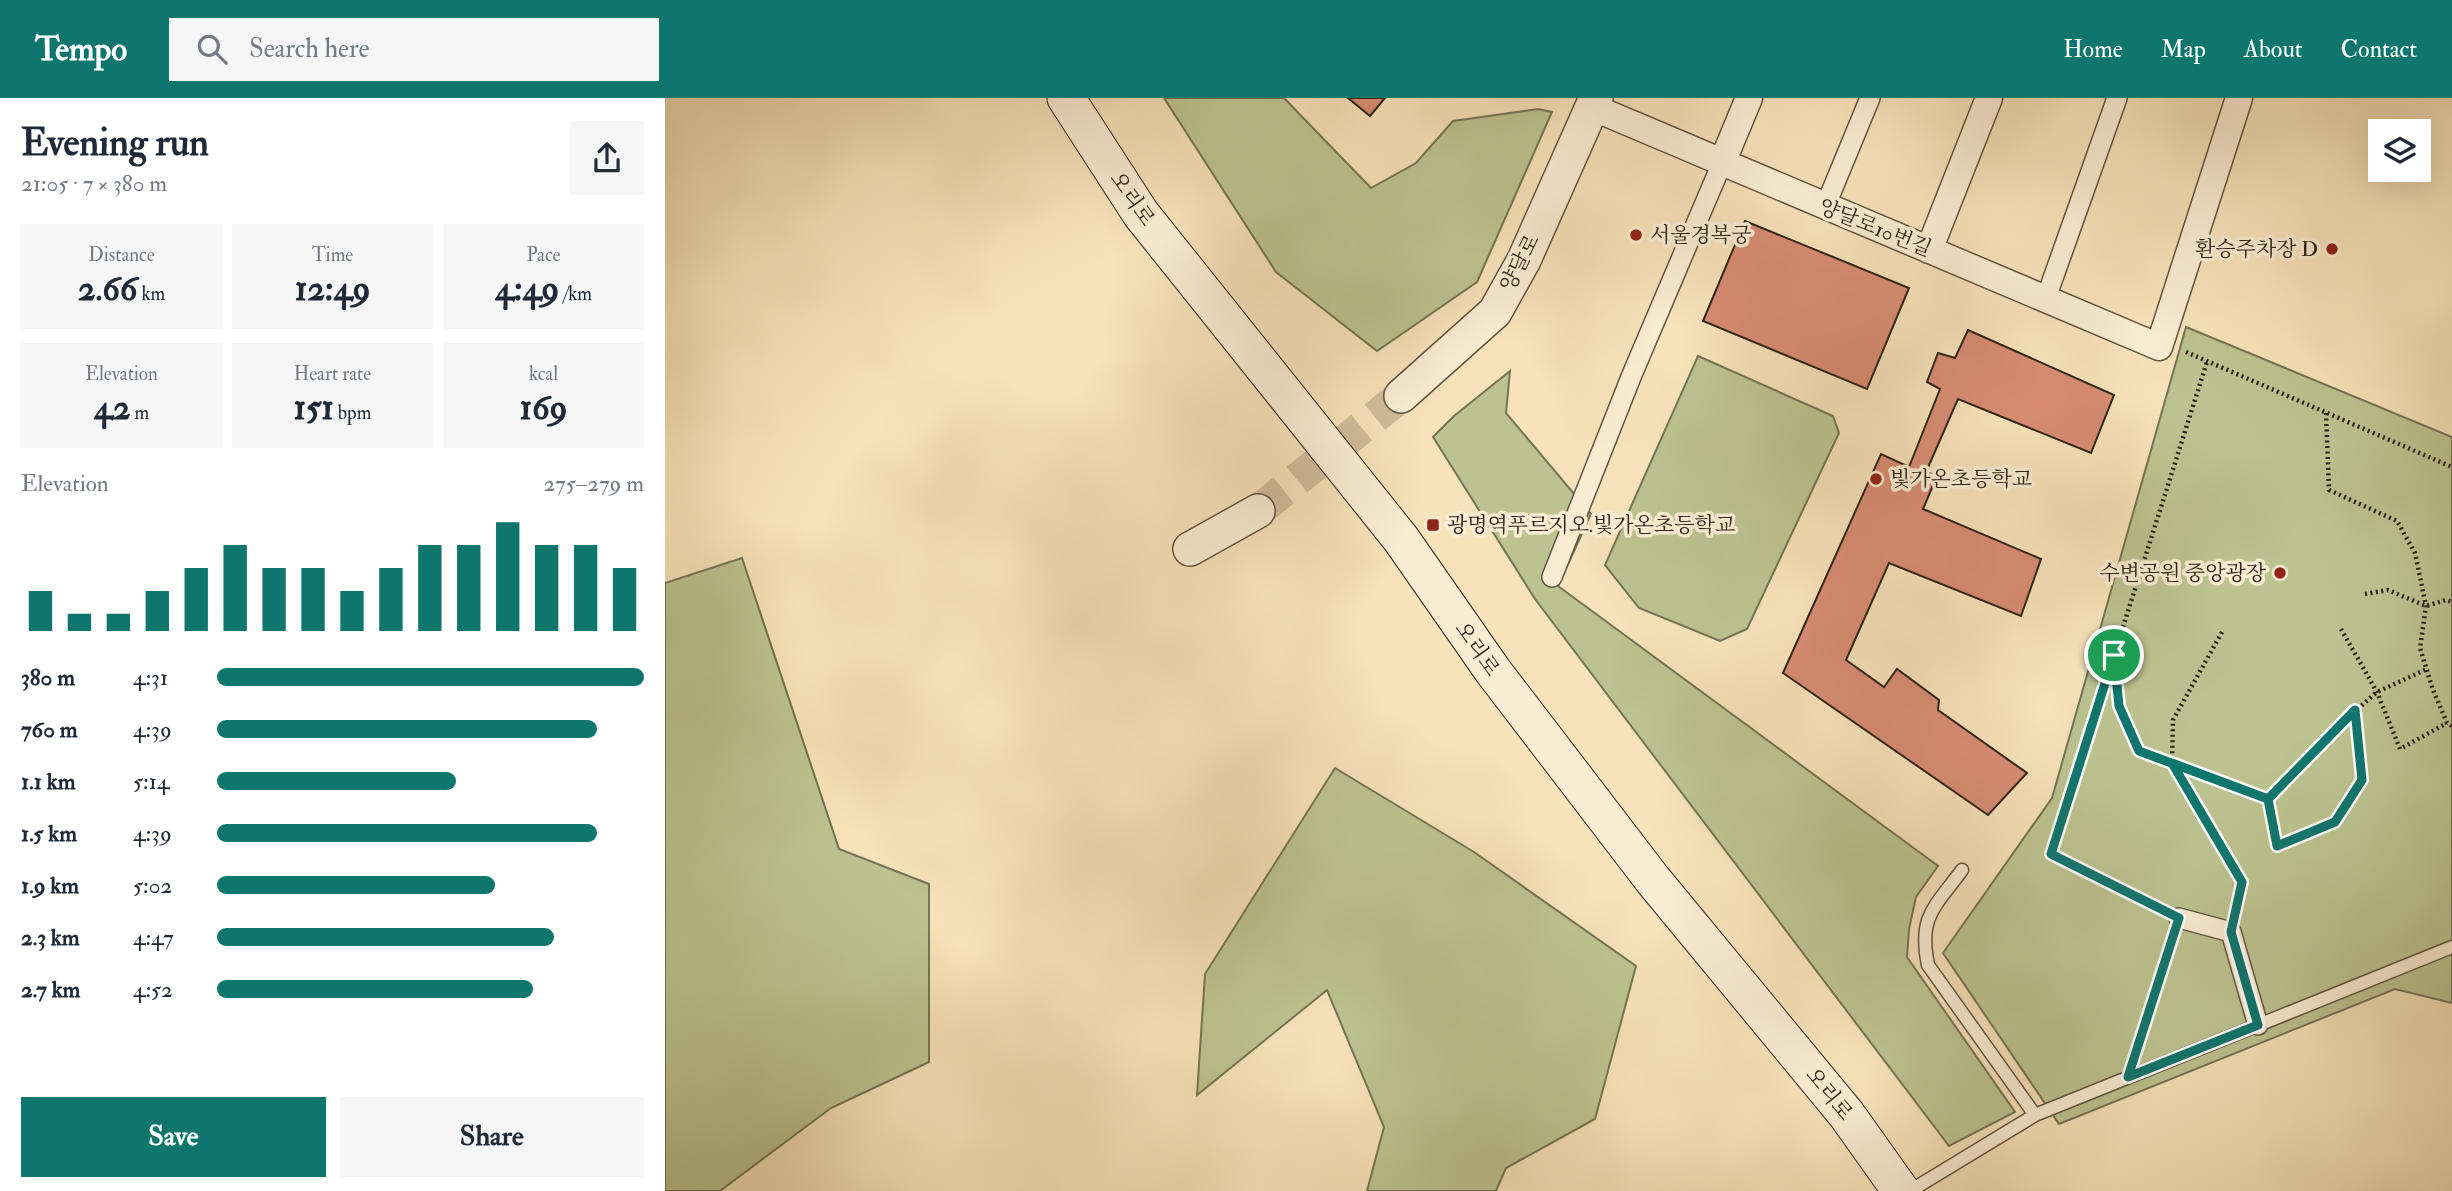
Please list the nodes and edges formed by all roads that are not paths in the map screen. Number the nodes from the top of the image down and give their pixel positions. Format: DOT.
graph roads {
  1 [pos="1066,98"];
  2 [pos="1749,98"];
  3 [pos="1870,98"];
  4 [pos="1989,98"];
  5 [pos="2117,98"];
  6 [pos="2239,98"];
  7 [pos="1594,103"];
  8 [pos="1722,163"];
  9 [pos="1825,207"];
  10 [pos="1929,250"];
  11 [pos="2046,298"];
  12 [pos="1401,396"];
  13 [pos="1258,511"];
  14 [pos="1190,550"];
  15 [pos="1552,577"];
  16 [pos="1962,870"];
  17 [pos="2179,918"];
  18 [pos="2452,947"];
  19 [pos="2258,1025"];
  20 [pos="2035,1115"];
  21 [pos="1901,1191"];
  22 [pos="1910,1191"];
  1 -- 21 [label="main road, 오리로"];
  2 -- 8 [label="street"];
  3 -- 9 [label="street"];
  4 -- 10 [label="street"];
  5 -- 11 [label="street"];
  6 -- 11 [label="street, 양달로10번길"];
  7 -- 8 [label="street, 양달로10번길"];
  7 -- 12 [label="street, 양달로"];
  8 -- 9 [label="street, 양달로10번길"];
  8 -- 15 [label="street"];
  9 -- 10 [label="street, 양달로10번길"];
  10 -- 11 [label="street, 양달로10번길"];
  13 -- 14 [label="street"];
  16 -- 20 [label="lane"];
  17 -- 19 [label="street"];
  18 -- 19 [label="lane"];
  19 -- 20 [label="lane"];
  20 -- 22 [label="lane"];
}
